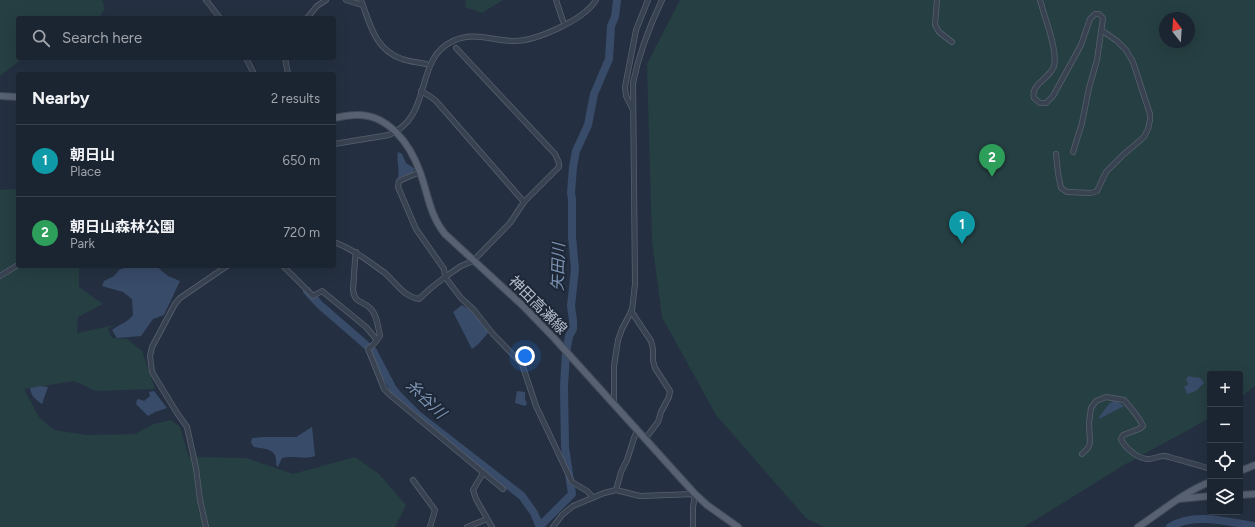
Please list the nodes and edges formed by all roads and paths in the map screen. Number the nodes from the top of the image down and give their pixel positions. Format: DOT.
graph roads {
  1 [pos="206,0"];
  2 [pos="326,0"];
  3 [pos="346,0"];
  4 [pos="556,0"];
  5 [pos="596,0"];
  6 [pos="648,0"];
  7 [pos="662,0"];
  8 [pos="937,0"];
  9 [pos="1040,0"];
  10 [pos="361,2"];
  11 [pos="218,16"];
  12 [pos="309,16"];
  13 [pos="562,21"];
  14 [pos="1101,32"];
  15 [pos="952,42"];
  16 [pos="456,48"];
  17 [pos="247,60"];
  18 [pos="285,60"];
  19 [pos="426,64"];
  20 [pos="253,72"];
  21 [pos="288,72"];
  22 [pos="421,91"];
  23 [pos="0,96"];
  24 [pos="16,96"];
  25 [pos="633,110"];
  26 [pos="336,118"];
  27 [pos="395,131"];
  28 [pos="336,144"];
  29 [pos="1073,152"];
  30 [pos="1056,154"];
  31 [pos="420,172"];
  32 [pos="524,202"];
  33 [pos="336,243"];
  34 [pos="356,252"];
  35 [pos="473,260"];
  36 [pos="16,266"];
  37 [pos="224,268"];
  38 [pos="285,268"];
  39 [pos="0,276"];
  40 [pos="445,276"];
  41 [pos="631,311"];
  42 [pos="377,340"];
  43 [pos="614,405"];
  44 [pos="638,431"];
  45 [pos="645,439"];
  46 [pos="1082,454"];
  47 [pos="1255,465"];
  48 [pos="1207,468"];
  49 [pos="1243,470"];
  50 [pos="483,473"];
  51 [pos="413,480"];
  52 [pos="1207,483"];
  53 [pos="1197,487"];
  54 [pos="502,489"];
  55 [pos="616,490"];
  56 [pos="695,494"];
  57 [pos="1243,494"];
  58 [pos="1255,494"];
  59 [pos="1207,496"];
  60 [pos="593,497"];
  61 [pos="1199,497"];
  62 [pos="1179,500"];
  63 [pos="487,518"];
  64 [pos="206,527"];
  65 [pos="430,527"];
  66 [pos="467,527"];
  67 [pos="492,527"];
  68 [pos="553,527"];
  69 [pos="694,527"];
  70 [pos="738,527"];
  71 [pos="1138,527"];
  1 -- 11 [label="street"];
  2 -- 12 [label="street"];
  3 -- 10 [label="street"];
  4 -- 13 [label="street"];
  5 -- 22 [label="street"];
  6 -- 25 [label="street"];
  7 -- 25 [label="street"];
  8 -- 15 [label="street"];
  9 -- 14 [label="street"];
  10 -- 19 [label="street"];
  14 -- 29 [label="street"];
  14 -- 30 [label="street"];
  16 -- 32 [label="street"];
  17 -- 20 [label="street"];
  18 -- 21 [label="street"];
  22 -- 27 [label="street"];
  22 -- 32 [label="street"];
  23 -- 24 [label="main road"];
  25 -- 41 [label="street"];
  26 -- 27 [label="main road, 神田高瀬線"];
  27 -- 28 [label="street"];
  27 -- 31 [label="main road, 神田高瀬線"];
  31 -- 35 [label="main road, 神田高瀬線"];
  31 -- 40 [label="street"];
  32 -- 35 [label="street"];
  33 -- 34 [label="street"];
  34 -- 40 [label="street"];
  34 -- 42 [label="street"];
  35 -- 40 [label="street"];
  35 -- 43 [label="main road, 神田高瀬線"];
  36 -- 39 [label="street"];
  37 -- 64 [label="street"];
  38 -- 42 [label="street"];
  40 -- 60 [label="street"];
  41 -- 43 [label="street"];
  41 -- 45 [label="street"];
  42 -- 50 [label="street"];
  43 -- 44 [label="main road, 神田高瀬線"];
  44 -- 45 [label="main road, 神田高瀬線"];
  44 -- 55 [label="street"];
  45 -- 56 [label="main road, 神田高瀬線"];
  46 -- 48 [label="street"];
  47 -- 49 [label="main road"];
  50 -- 54 [label="street"];
  50 -- 63 [label="street"];
  51 -- 65 [label="street"];
  52 -- 53 [label="main road"];
  53 -- 61 [label="main road"];
  53 -- 62 [label="main road"];
  55 -- 56 [label="street"];
  55 -- 60 [label="street"];
  56 -- 69 [label="street"];
  56 -- 70 [label="main road, 神田高瀬線"];
  57 -- 58 [label="main road"];
  59 -- 61 [label="main road"];
  60 -- 68 [label="street"];
  61 -- 62 [label="main road"];
  62 -- 71 [label="main road"];
  63 -- 66 [label="street"];
  63 -- 67 [label="street"];
}
